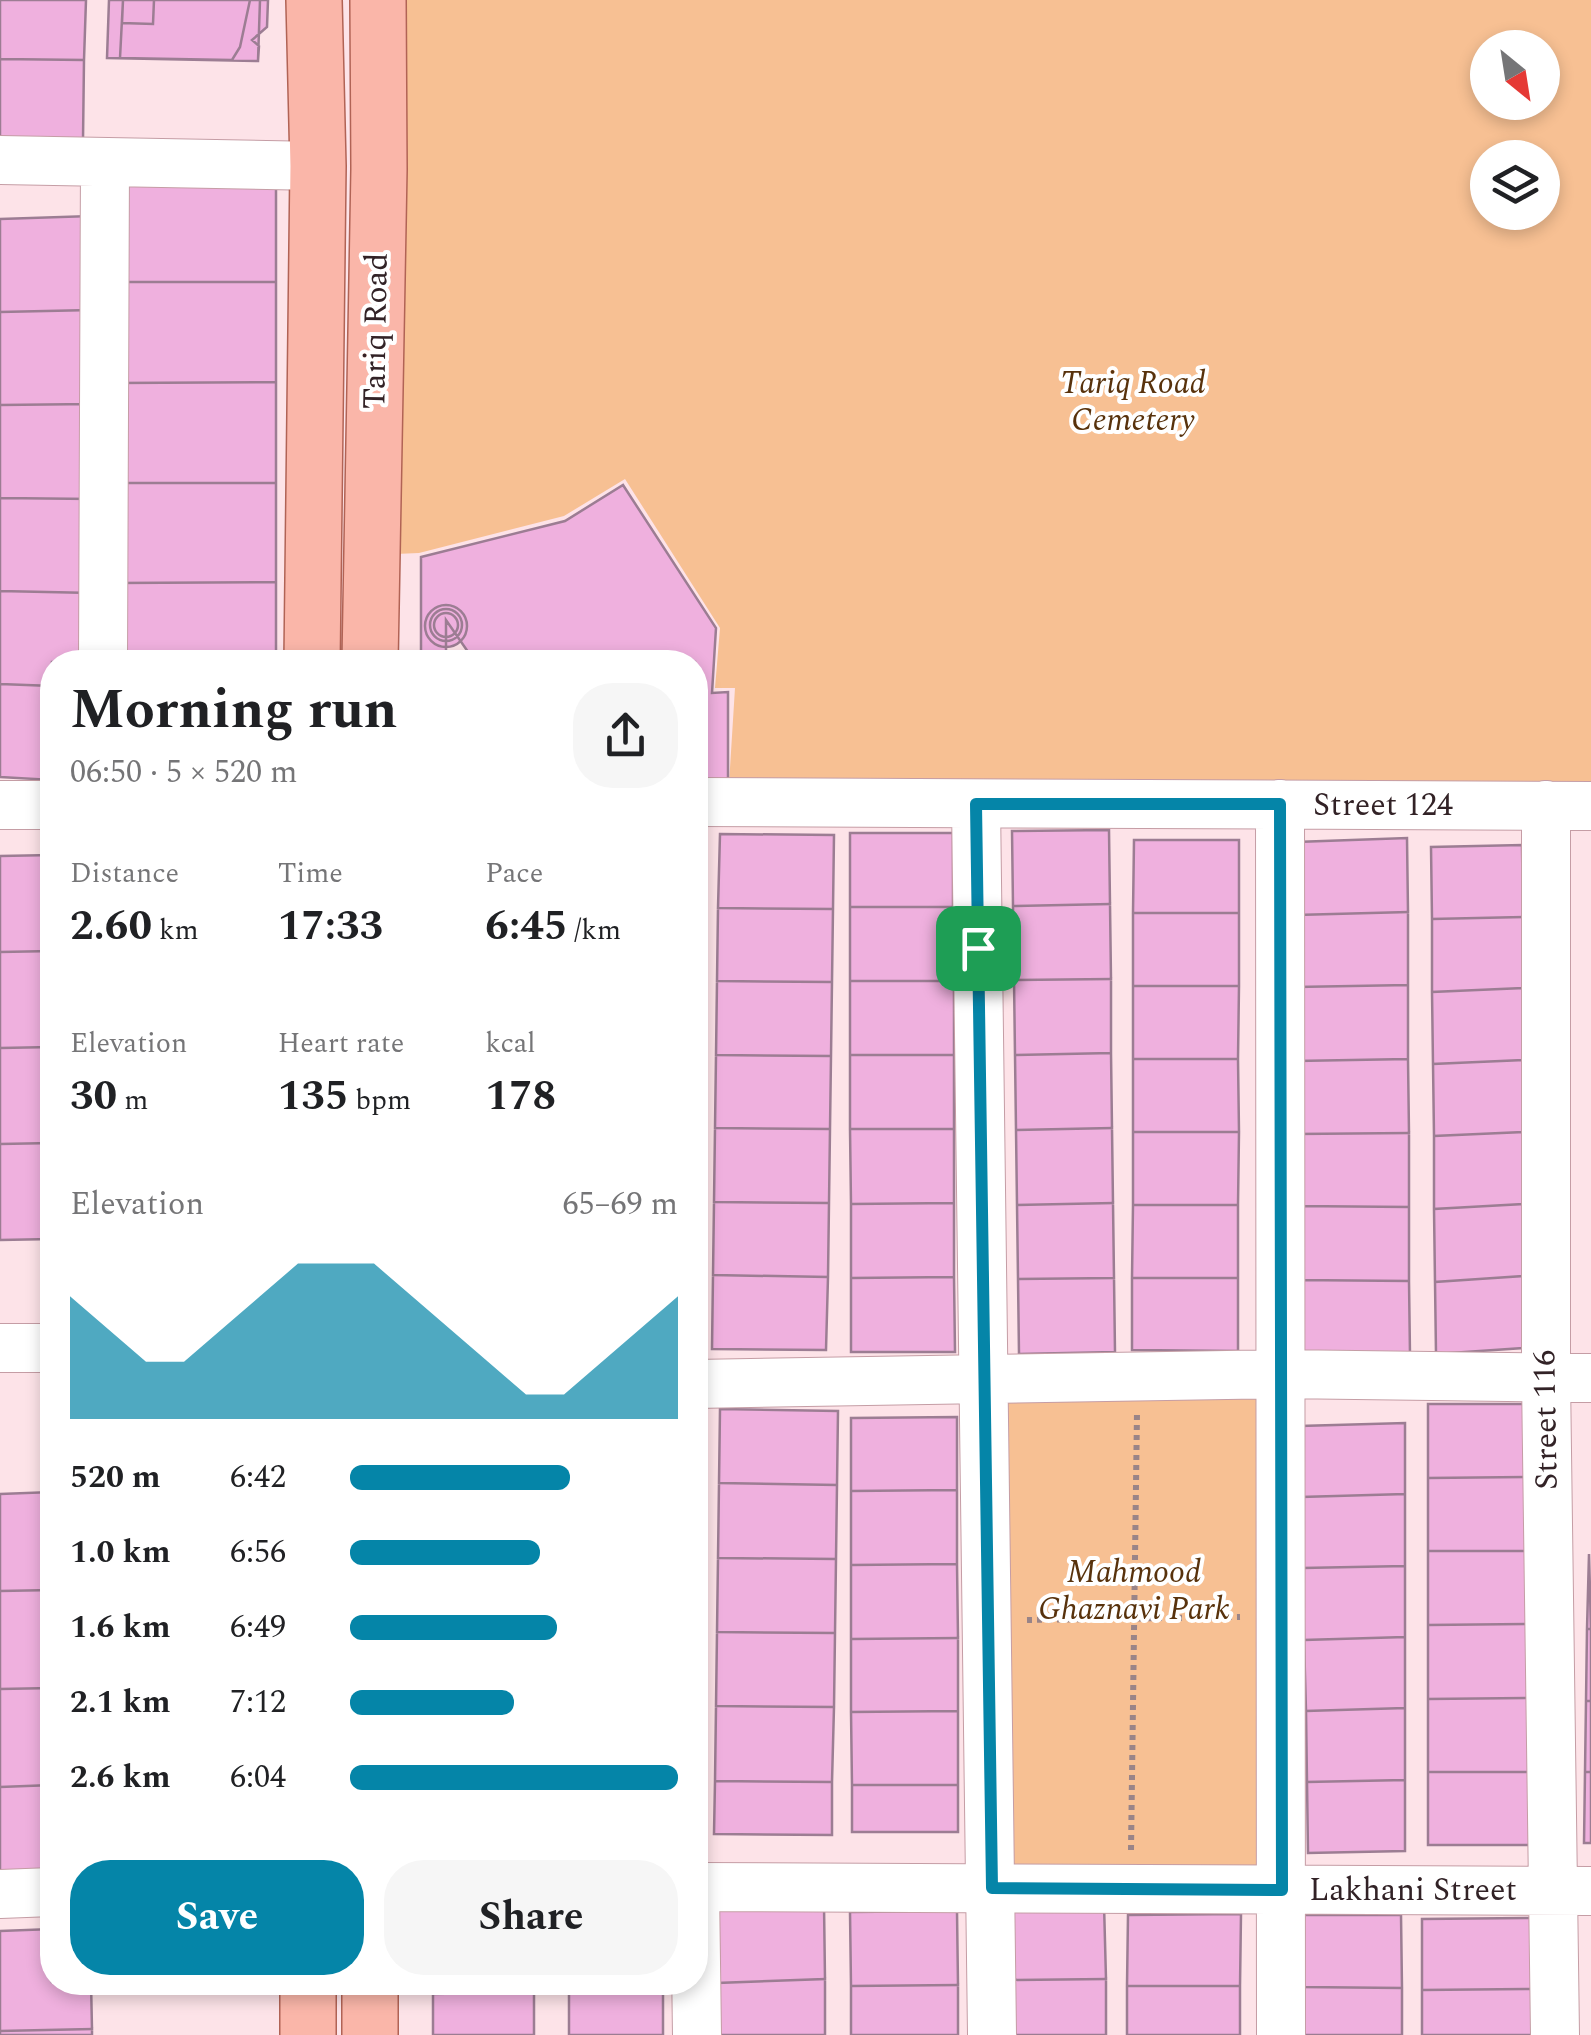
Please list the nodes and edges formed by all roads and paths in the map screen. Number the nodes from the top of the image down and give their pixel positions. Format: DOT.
graph roads {
  1 [pos="314,0"];
  2 [pos="378,0"];
  3 [pos="0,160"];
  4 [pos="106,162"];
  5 [pos="318,166"];
  6 [pos="103,650"];
  7 [pos="312,650"];
  8 [pos="370,650"];
  9 [pos="708,802"];
  10 [pos="976,804"];
  11 [pos="1280,804"];
  12 [pos="0,805"];
  13 [pos="40,805"];
  14 [pos="1568,806"];
  15 [pos="0,1348"];
  16 [pos="40,1348"];
  17 [pos="1280,1374"];
  18 [pos="1137,1377"];
  19 [pos="1568,1378"];
  20 [pos="985,1380"];
  21 [pos="708,1384"];
  22 [pos="1281,1616"];
  23 [pos="1135,1619"];
  24 [pos="988,1620"];
  25 [pos="708,1888"];
  26 [pos="992,1888"];
  27 [pos="1130,1889"];
  28 [pos="1282,1890"];
  29 [pos="1572,1891"];
  30 [pos="40,1892"];
  31 [pos="0,1894"];
  32 [pos="308,1995"];
  33 [pos="370,1995"];
  34 [pos="696,1995"];
  35 [pos="308,2035"];
  36 [pos="370,2035"];
  37 [pos="696,2035"];
  38 [pos="992,2035"];
  39 [pos="1281,2035"];
  40 [pos="1554,2035"];
  1 -- 5 [label="main road, Tariq Road"];
  2 -- 8 [label="main road, Tariq Road"];
  3 -- 4 [label="street"];
  4 -- 5 [label="street"];
  4 -- 6 [label="street"];
  5 -- 7 [label="main road, Tariq Road"];
  9 -- 10 [label="street, Street 124"];
  10 -- 11 [label="street, Street 124"];
  10 -- 20 [label="street"];
  11 -- 14 [label="street, Street 124"];
  11 -- 17 [label="street"];
  12 -- 13 [label="street"];
  14 -- 19 [label="street, Street 116"];
  15 -- 16 [label="street"];
  17 -- 18 [label="street"];
  17 -- 19 [label="street"];
  17 -- 22 [label="street"];
  18 -- 20 [label="street"];
  18 -- 23 [label="path"];
  19 -- 29 [label="street, Street 116"];
  20 -- 21 [label="street"];
  20 -- 24 [label="street"];
  22 -- 23 [label="path"];
  22 -- 28 [label="street"];
  23 -- 24 [label="path"];
  23 -- 27 [label="path"];
  24 -- 26 [label="street"];
  25 -- 26 [label="street, Lakhani Street"];
  26 -- 27 [label="street, Lakhani Street"];
  26 -- 38 [label="street"];
  27 -- 28 [label="street, Lakhani Street"];
  28 -- 29 [label="street, Lakhani Street"];
  28 -- 39 [label="street"];
  29 -- 40 [label="street, Street 116"];
  30 -- 31 [label="street"];
  32 -- 35 [label="main road"];
  33 -- 36 [label="main road"];
  34 -- 37 [label="street"];
}
